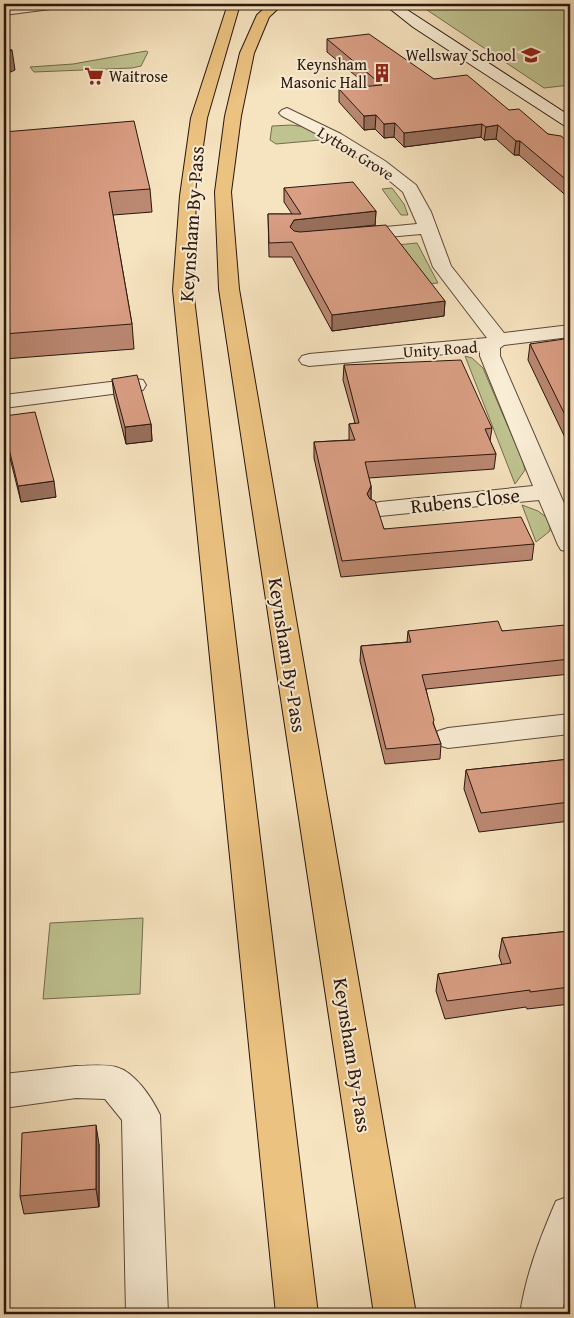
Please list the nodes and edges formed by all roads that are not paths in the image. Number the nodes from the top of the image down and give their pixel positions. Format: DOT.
graph roads {
  1 [pos="36,4"];
  2 [pos="58,4"];
  3 [pos="234,4"];
  4 [pos="277,4"];
  5 [pos="384,4"];
  6 [pos="394,6"];
  7 [pos="4,11"];
  8 [pos="292,119"];
  9 [pos="570,123"];
  10 [pos="426,228"];
  11 [pos="339,236"];
  12 [pos="570,331"];
  13 [pos="495,343"];
  14 [pos="309,360"];
  15 [pos="135,385"];
  16 [pos="4,402"];
  17 [pos="549,492"];
  18 [pos="380,509"];
  19 [pos="570,545"];
  20 [pos="570,724"];
  21 [pos="448,738"];
  22 [pos="4,1091"];
  23 [pos="570,1216"];
  24 [pos="147,1314"];
  25 [pos="297,1314"];
  26 [pos="395,1314"];
  27 [pos="541,1314"];
  1 -- 7 [label="street"];
  2 -- 7 [label="street"];
  3 -- 25 [label="highway, Keynsham By-Pass"];
  4 -- 26 [label="highway, Keynsham By-Pass"];
  5 -- 6 [label="street"];
  6 -- 9 [label="street"];
  8 -- 10 [label="street, Lytton Grove"];
  10 -- 11 [label="street"];
  10 -- 13 [label="street, Lytton Grove"];
  12 -- 13 [label="street, Unity Road"];
  13 -- 14 [label="street, Unity Road"];
  13 -- 17 [label="street"];
  15 -- 16 [label="street"];
  17 -- 18 [label="street, Rubens Close"];
  17 -- 19 [label="street"];
  20 -- 21 [label="street"];
  22 -- 24 [label="street"];
  23 -- 27 [label="street"];
}
